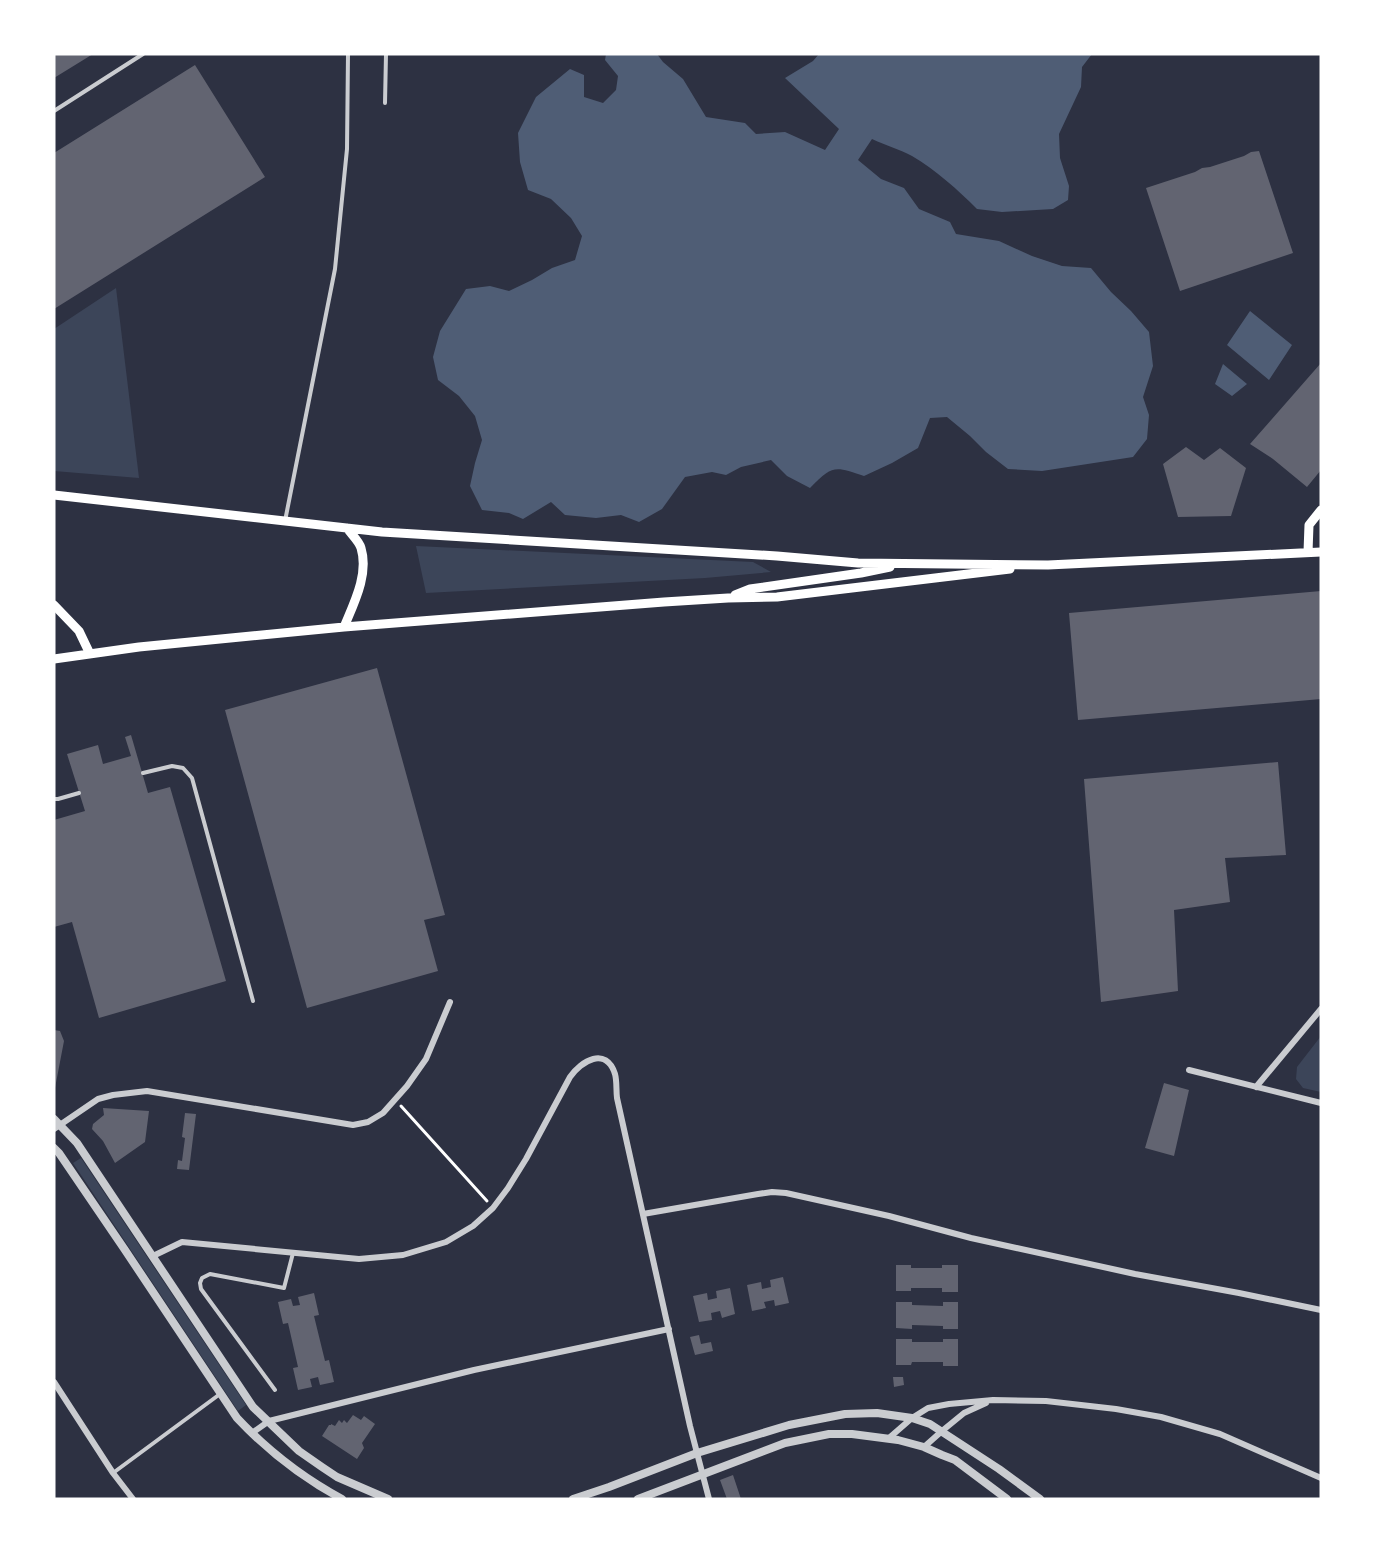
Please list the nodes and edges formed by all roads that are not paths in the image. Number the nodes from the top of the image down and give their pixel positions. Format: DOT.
graph roads {
  1 [pos="143,54"];
  2 [pos="348,54"];
  3 [pos="386,54"];
  4 [pos="385,103"];
  5 [pos="54,111"];
  6 [pos="54,495"];
  7 [pos="65,497"];
  8 [pos="54,500"];
  9 [pos="1321,510"];
  10 [pos="285,522"];
  11 [pos="347,528"];
  12 [pos="1321,546"];
  13 [pos="1308,552"];
  14 [pos="1321,552"];
  15 [pos="907,563"];
  16 [pos="1048,565"];
  17 [pos="728,598"];
  18 [pos="54,605"];
  19 [pos="344,627"];
  20 [pos="90,654"];
  21 [pos="54,659"];
  22 [pos="142,773"];
  23 [pos="79,793"];
  24 [pos="54,798"];
  25 [pos="253,1001"];
  26 [pos="450,1002"];
  27 [pos="1321,1009"];
  28 [pos="1189,1071"];
  29 [pos="1256,1087"];
  30 [pos="1321,1103"];
  31 [pos="56,1124"];
  32 [pos="54,1148"];
  33 [pos="643,1214"];
  34 [pos="293,1253"];
  35 [pos="153,1256"];
  36 [pos="1321,1310"];
  37 [pos="669,1329"];
  38 [pos="54,1382"];
  39 [pos="275,1390"];
  40 [pos="221,1393"];
  41 [pos="993,1400"];
  42 [pos="912,1418"];
  43 [pos="268,1421"];
  44 [pos="942,1431"];
  45 [pos="252,1433"];
  46 [pos="889,1438"];
  47 [pos="924,1447"];
  48 [pos="697,1453"];
  49 [pos="113,1473"];
  50 [pos="702,1475"];
  51 [pos="1321,1478"];
  52 [pos="134,1499"];
  53 [pos="342,1499"];
  54 [pos="388,1499"];
  55 [pos="573,1499"];
  56 [pos="638,1499"];
  57 [pos="709,1499"];
  58 [pos="1007,1499"];
  59 [pos="1040,1499"];
  1 -- 5 [label="lane"];
  2 -- 10 [label="lane"];
  3 -- 4 [label="lane"];
  6 -- 7 [label="main road"];
  7 -- 8 [label="main road"];
  7 -- 10 [label="main road"];
  9 -- 13 [label="main road"];
  10 -- 11 [label="main road"];
  11 -- 15 [label="main road"];
  11 -- 19 [label="main road"];
  12 -- 13 [label="main road"];
  13 -- 14 [label="main road"];
  13 -- 16 [label="main road"];
  15 -- 16 [label="main road"];
  15 -- 17 [label="main road"];
  16 -- 17 [label="main road"];
  17 -- 19 [label="main road"];
  18 -- 20 [label="main road"];
  19 -- 20 [label="main road"];
  20 -- 21 [label="main road"];
  22 -- 25 [label="lane"];
  23 -- 24 [label="lane"];
  26 -- 31 [label="street"];
  27 -- 29 [label="street"];
  28 -- 29 [label="street"];
  29 -- 30 [label="street"];
  31 -- 35 [label="street"];
  32 -- 40 [label="street"];
  33 -- 34 [label="street"];
  33 -- 36 [label="street"];
  33 -- 37 [label="street"];
  34 -- 35 [label="street"];
  34 -- 39 [label="lane"];
  35 -- 43 [label="street"];
  37 -- 43 [label="street"];
  37 -- 48 [label="street"];
  38 -- 49 [label="street"];
  40 -- 45 [label="street"];
  40 -- 49 [label="lane"];
  41 -- 42 [label="street"];
  41 -- 44 [label="street"];
  41 -- 51 [label="street"];
  42 -- 44 [label="street"];
  42 -- 46 [label="street"];
  42 -- 48 [label="street"];
  43 -- 45 [label="street"];
  43 -- 54 [label="street"];
  44 -- 47 [label="street"];
  44 -- 59 [label="street"];
  45 -- 53 [label="street"];
  46 -- 47 [label="street"];
  46 -- 50 [label="street"];
  47 -- 58 [label="street"];
  48 -- 50 [label="street"];
  48 -- 55 [label="street"];
  49 -- 52 [label="street"];
  50 -- 56 [label="street"];
  50 -- 57 [label="street"];
}
